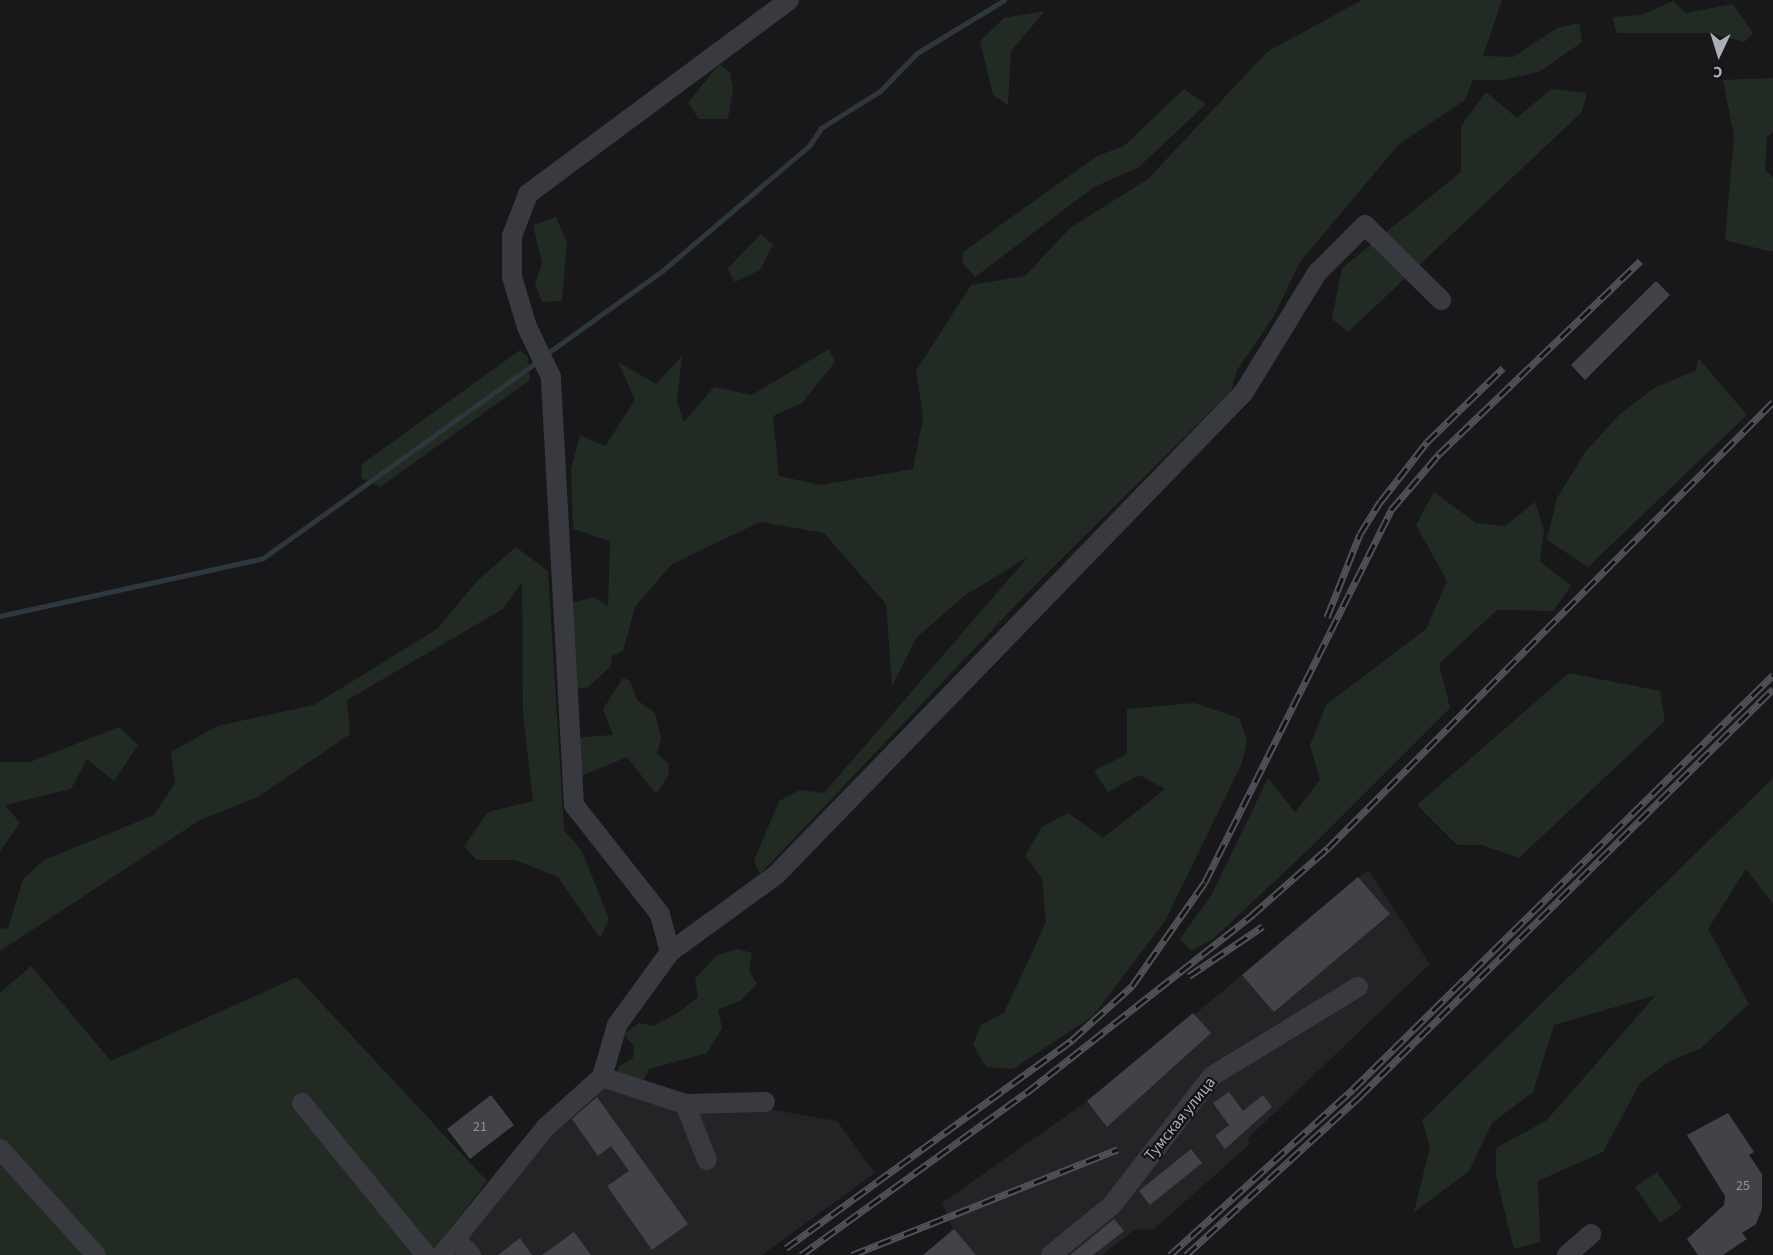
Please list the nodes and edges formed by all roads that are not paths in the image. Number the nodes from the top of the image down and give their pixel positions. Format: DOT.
graph roads {
  1 [pos="789,0"];
  2 [pos="1442,300"];
  3 [pos="670,952"];
  4 [pos="1358,987"];
  5 [pos="602,1077"];
  6 [pos="765,1102"];
  7 [pos="302,1103"];
  8 [pos="685,1104"];
  9 [pos="0,1149"];
  10 [pos="707,1160"];
  11 [pos="1591,1234"];
  12 [pos="455,1239"];
  13 [pos="96,1255"];
  14 [pos="426,1255"];
  15 [pos="442,1255"];
  16 [pos="471,1255"];
  17 [pos="1051,1255"];
  18 [pos="1567,1255"];
  1 -- 3 [label="street"];
  2 -- 3 [label="street"];
  3 -- 5 [label="street"];
  4 -- 17 [label="street, Тумская улица"];
  5 -- 8 [label="street"];
  5 -- 12 [label="street"];
  6 -- 8 [label="street"];
  7 -- 14 [label="street"];
  8 -- 10 [label="street"];
  9 -- 13 [label="street"];
  11 -- 18 [label="street"];
  12 -- 15 [label="street"];
  12 -- 16 [label="street"];
}
